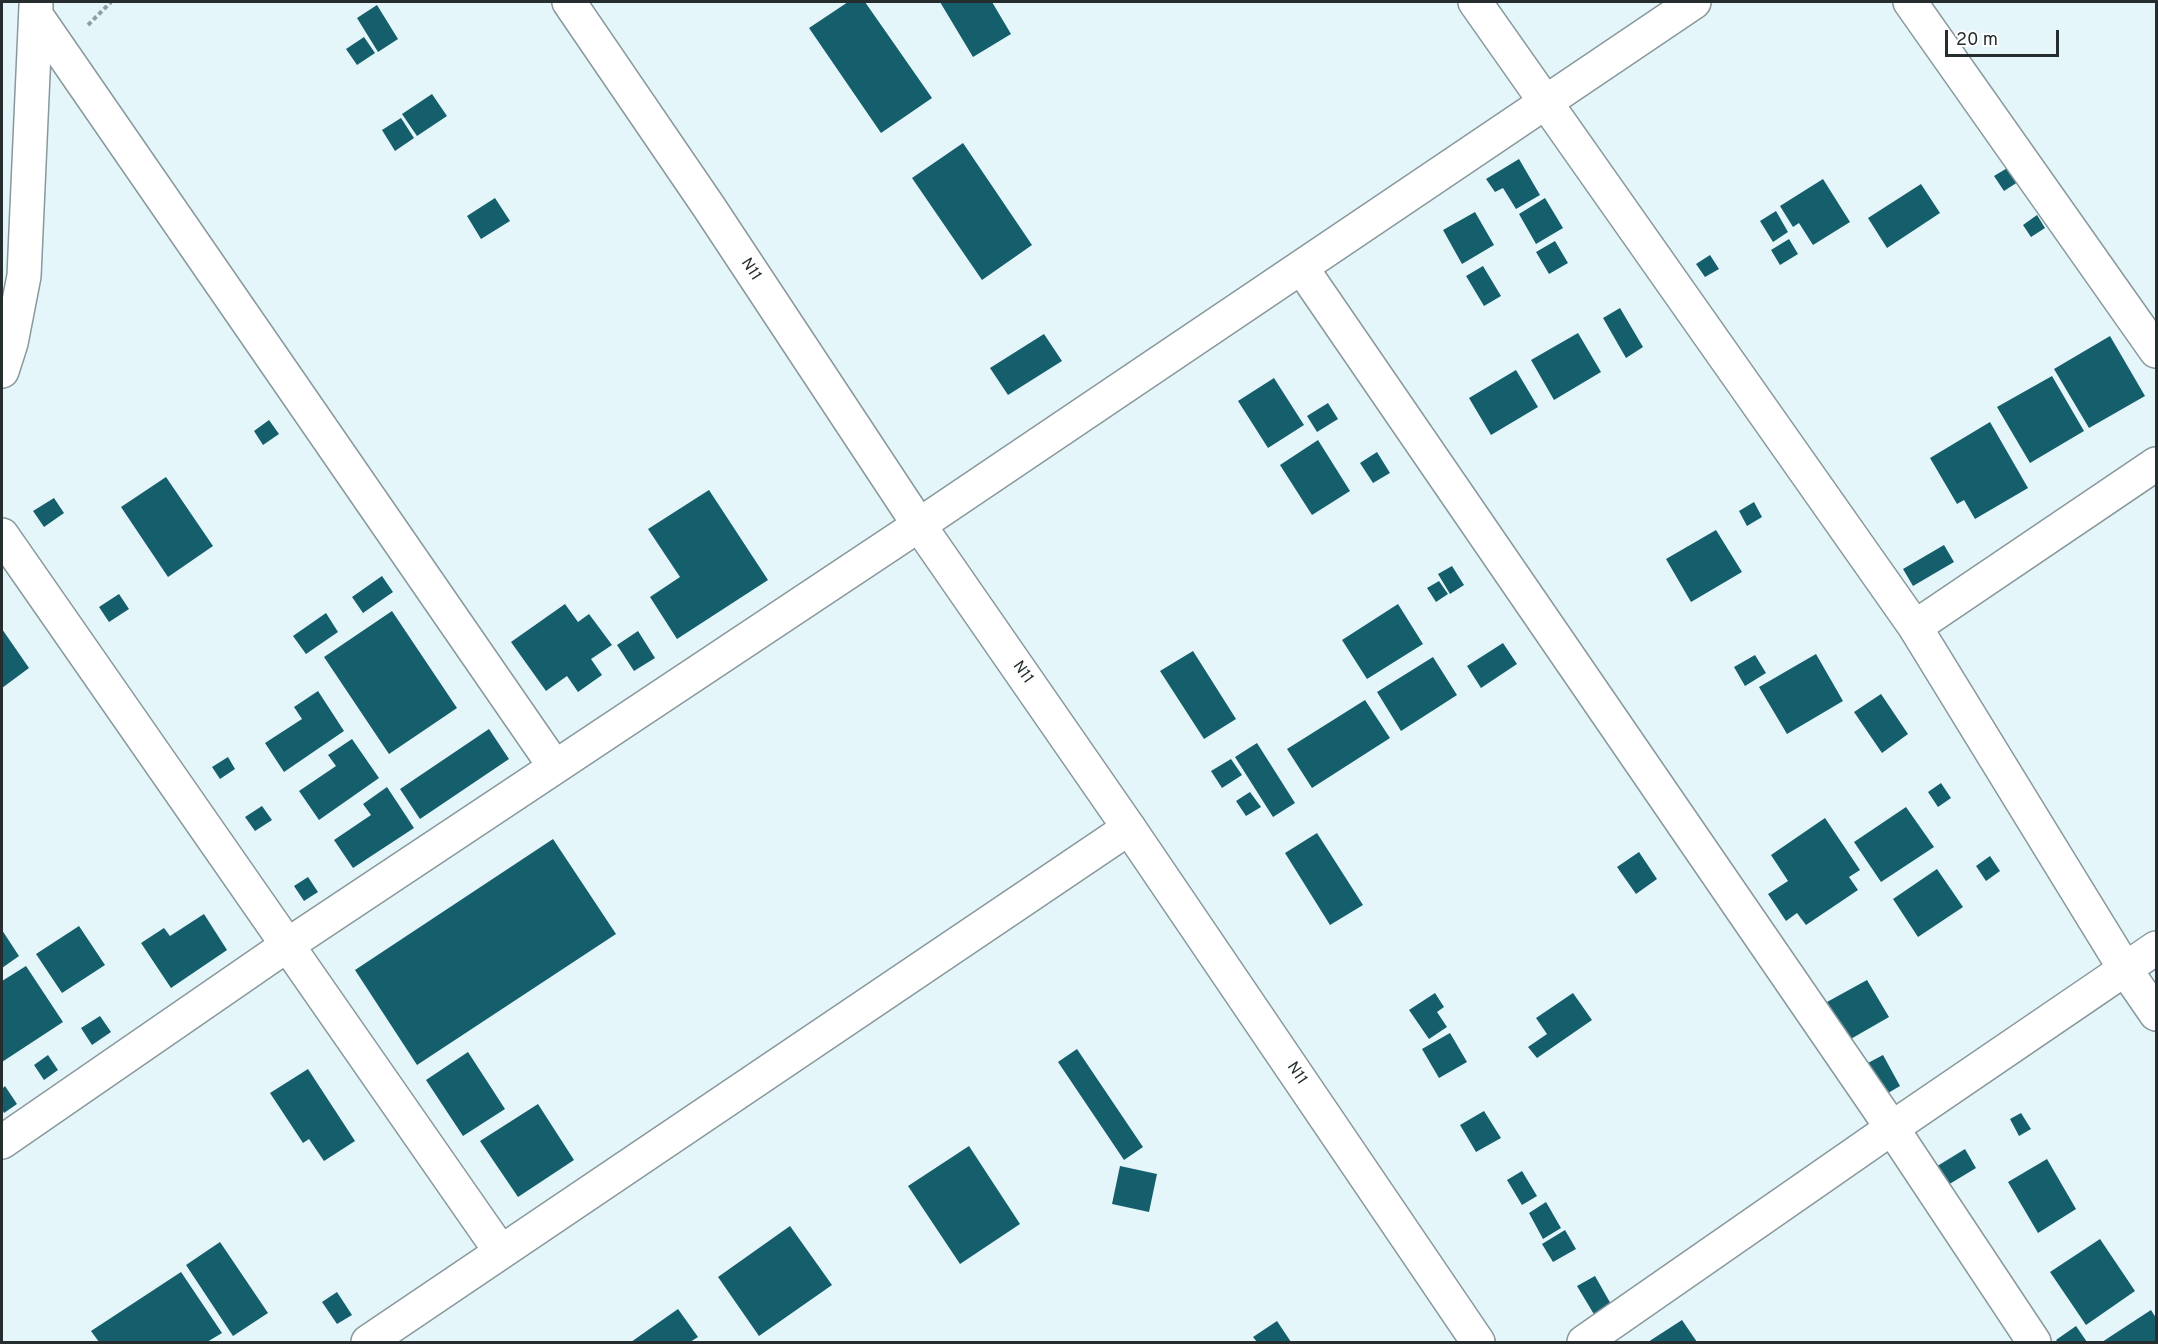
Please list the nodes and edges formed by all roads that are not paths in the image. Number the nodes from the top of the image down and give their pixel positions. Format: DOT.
graph roads {
  1 [pos="568,2"];
  2 [pos="1475,2"];
  3 [pos="1694,2"];
  4 [pos="1910,2"];
  5 [pos="36,8"];
  6 [pos="1545,102"];
  7 [pos="15,157"];
  8 [pos="1300,267"];
  9 [pos="2157,351"];
  10 [pos="2,371"];
  11 [pos="2157,464"];
  12 [pos="919,525"];
  13 [pos="2,535"];
  14 [pos="1915,627"];
  15 [pos="555,767"];
  16 [pos="1129,828"];
  17 [pos="286,946"];
  18 [pos="2157,948"];
  19 [pos="2125,969"];
  20 [pos="2157,1014"];
  21 [pos="1892,1128"];
  22 [pos="2,1142"];
  23 [pos="501,1252"];
  24 [pos="368,1342"];
  25 [pos="1478,1342"];
  26 [pos="1584,1342"];
  27 [pos="2034,1342"];
  1 -- 12 [label="street, N11"];
  2 -- 6 [label="street"];
  3 -- 6 [label="street"];
  4 -- 9 [label="street"];
  5 -- 7 [label="street"];
  5 -- 15 [label="street"];
  6 -- 8 [label="street"];
  6 -- 14 [label="street"];
  7 -- 10 [label="street"];
  8 -- 12 [label="street"];
  8 -- 21 [label="street"];
  11 -- 14 [label="street"];
  12 -- 15 [label="street"];
  12 -- 16 [label="street, N11"];
  13 -- 17 [label="street"];
  14 -- 19 [label="street"];
  15 -- 17 [label="street"];
  16 -- 23 [label="street"];
  16 -- 25 [label="street, N11"];
  17 -- 22 [label="street"];
  17 -- 23 [label="street"];
  18 -- 19 [label="street"];
  19 -- 20 [label="street"];
  19 -- 21 [label="street"];
  21 -- 26 [label="street"];
  21 -- 27 [label="street"];
  23 -- 24 [label="street"];
}
